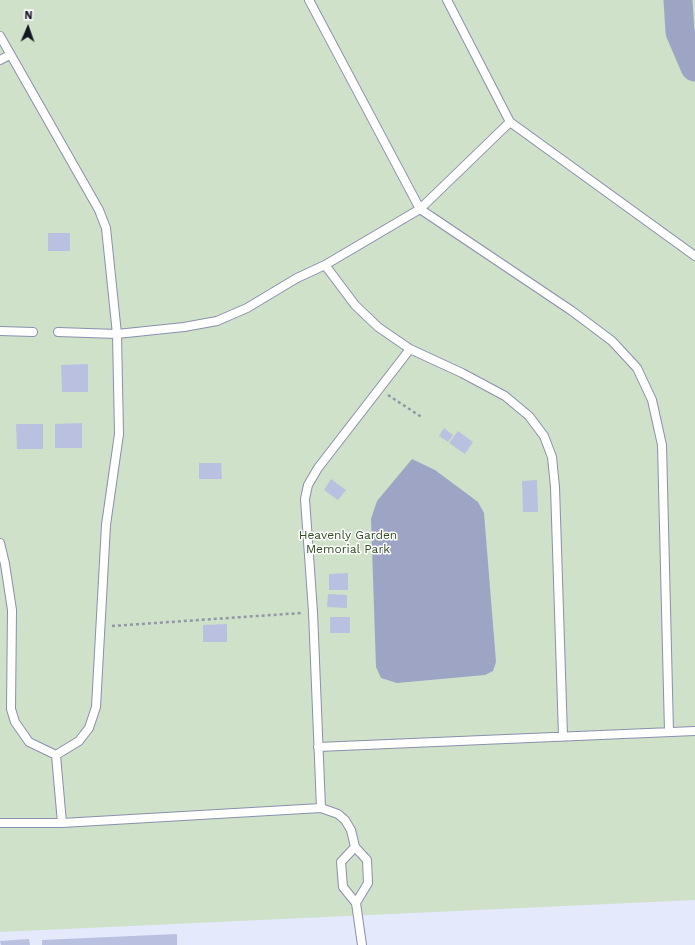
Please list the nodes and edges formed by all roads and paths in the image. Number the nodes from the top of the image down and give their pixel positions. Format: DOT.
graph roads {
  1 [pos="309,0"];
  2 [pos="446,0"];
  3 [pos="0,36"];
  4 [pos="10,55"];
  5 [pos="0,60"];
  6 [pos="510,122"];
  7 [pos="420,209"];
  8 [pos="695,256"];
  9 [pos="325,265"];
  10 [pos="0,332"];
  11 [pos="32,332"];
  12 [pos="58,332"];
  13 [pos="118,334"];
  14 [pos="410,349"];
  15 [pos="380,389"];
  16 [pos="423,418"];
  17 [pos="0,543"];
  18 [pos="313,612"];
  19 [pos="100,627"];
  20 [pos="695,731"];
  21 [pos="669,732"];
  22 [pos="564,736"];
  23 [pos="318,747"];
  24 [pos="56,755"];
  25 [pos="321,808"];
  26 [pos="0,823"];
  27 [pos="62,823"];
  28 [pos="355,847"];
  29 [pos="356,903"];
  30 [pos="362,945"];
  1 -- 7 [label="lane"];
  2 -- 6 [label="lane"];
  3 -- 4 [label="lane"];
  4 -- 5 [label="lane"];
  4 -- 13 [label="lane"];
  6 -- 7 [label="lane"];
  6 -- 8 [label="lane"];
  7 -- 9 [label="lane"];
  7 -- 21 [label="lane"];
  9 -- 13 [label="lane"];
  9 -- 14 [label="lane"];
  10 -- 11 [label="lane"];
  12 -- 13 [label="lane"];
  13 -- 19 [label="lane"];
  14 -- 15 [label="lane"];
  14 -- 22 [label="lane"];
  15 -- 16 [label="path"];
  15 -- 18 [label="lane"];
  17 -- 24 [label="lane"];
  18 -- 19 [label="path"];
  18 -- 23 [label="lane"];
  19 -- 24 [label="lane"];
  20 -- 21 [label="lane"];
  21 -- 22 [label="lane"];
  22 -- 23 [label="lane"];
  23 -- 25 [label="lane"];
  24 -- 27 [label="lane"];
  25 -- 27 [label="lane"];
  25 -- 28 [label="lane"];
  26 -- 27 [label="lane"];
  28 -- 29 [label="lane"];
  28 -- 29 [label="lane"];
  29 -- 30 [label="lane"];
}
